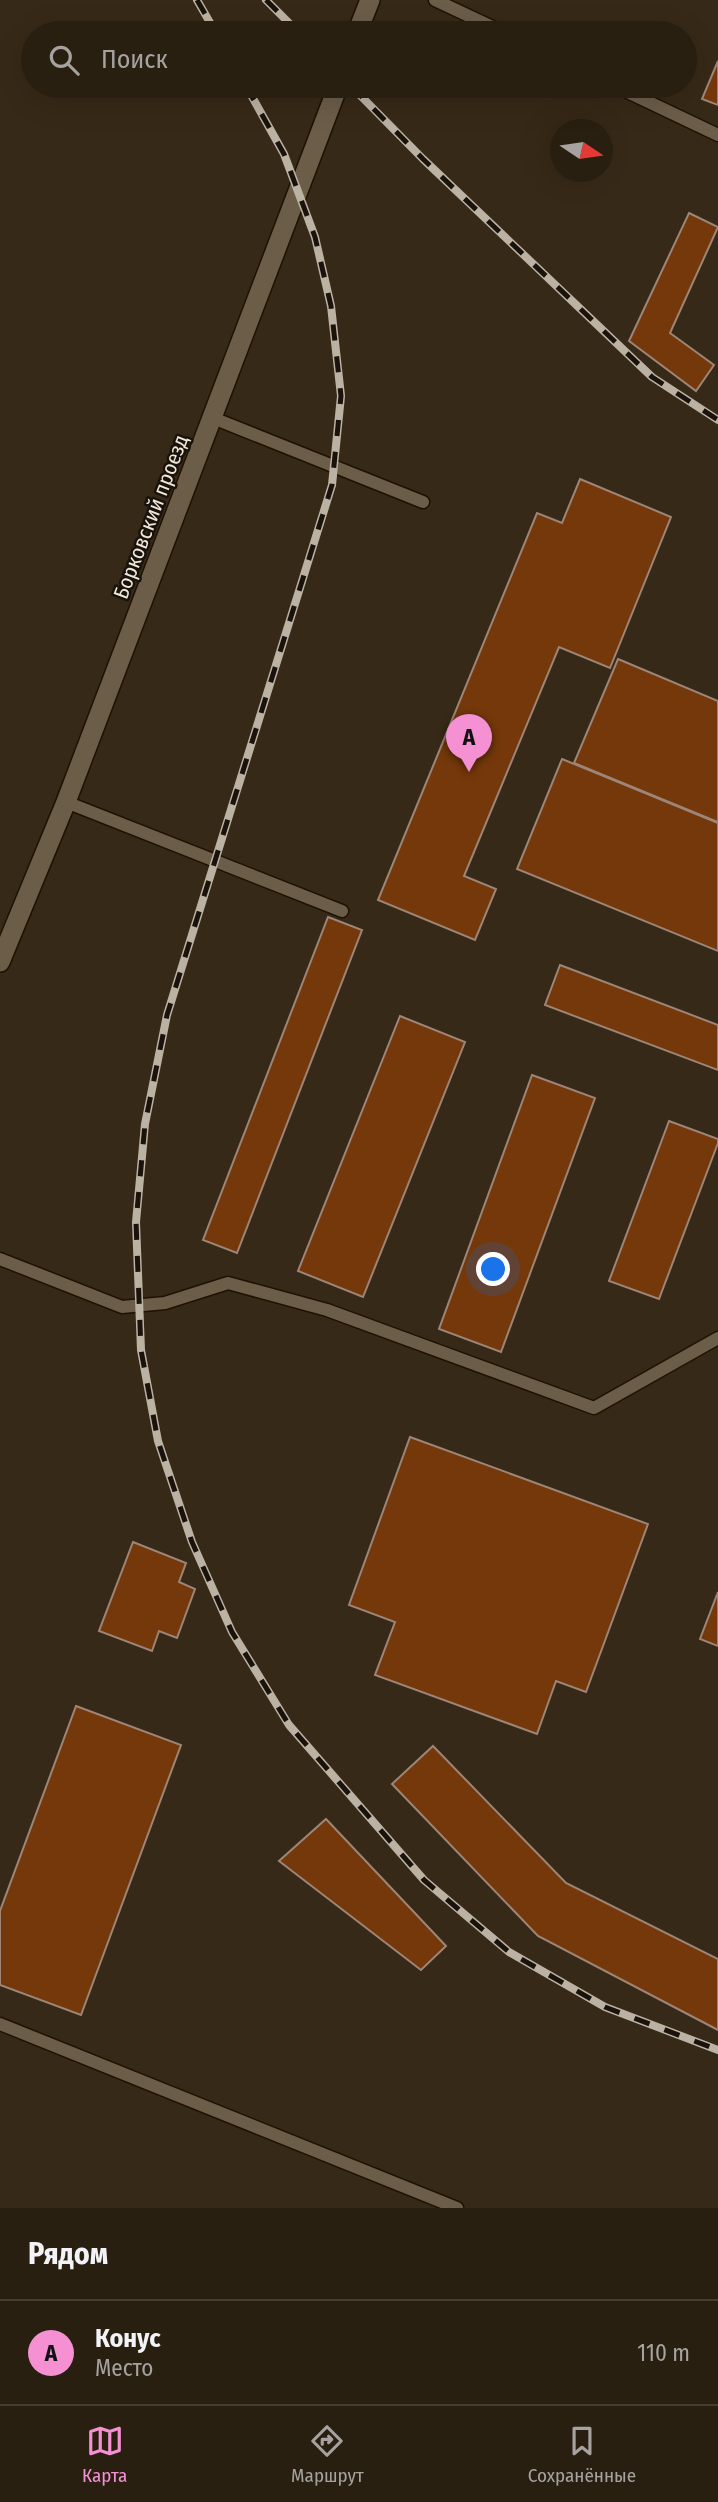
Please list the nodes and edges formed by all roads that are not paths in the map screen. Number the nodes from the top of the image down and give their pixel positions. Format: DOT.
graph roads {
  1 [pos="370,0"];
  2 [pos="435,0"];
  3 [pos="362,21"];
  4 [pos="480,21"];
  5 [pos="333,98"];
  6 [pos="640,98"];
  7 [pos="718,135"];
  8 [pos="213,418"];
  9 [pos="423,502"];
  10 [pos="66,802"];
  11 [pos="342,911"];
  12 [pos="0,962"];
  13 [pos="0,1259"];
  14 [pos="718,1338"];
  15 [pos="0,2024"];
  16 [pos="457,2208"];
  1 -- 3 [label="street"];
  2 -- 4 [label="lane"];
  5 -- 8 [label="street, Борковский проезд"];
  6 -- 7 [label="lane"];
  8 -- 9 [label="lane"];
  8 -- 10 [label="street, Борковский проезд"];
  10 -- 11 [label="lane"];
  10 -- 12 [label="street, Борковский проезд"];
  13 -- 14 [label="lane"];
  15 -- 16 [label="lane"];
}
